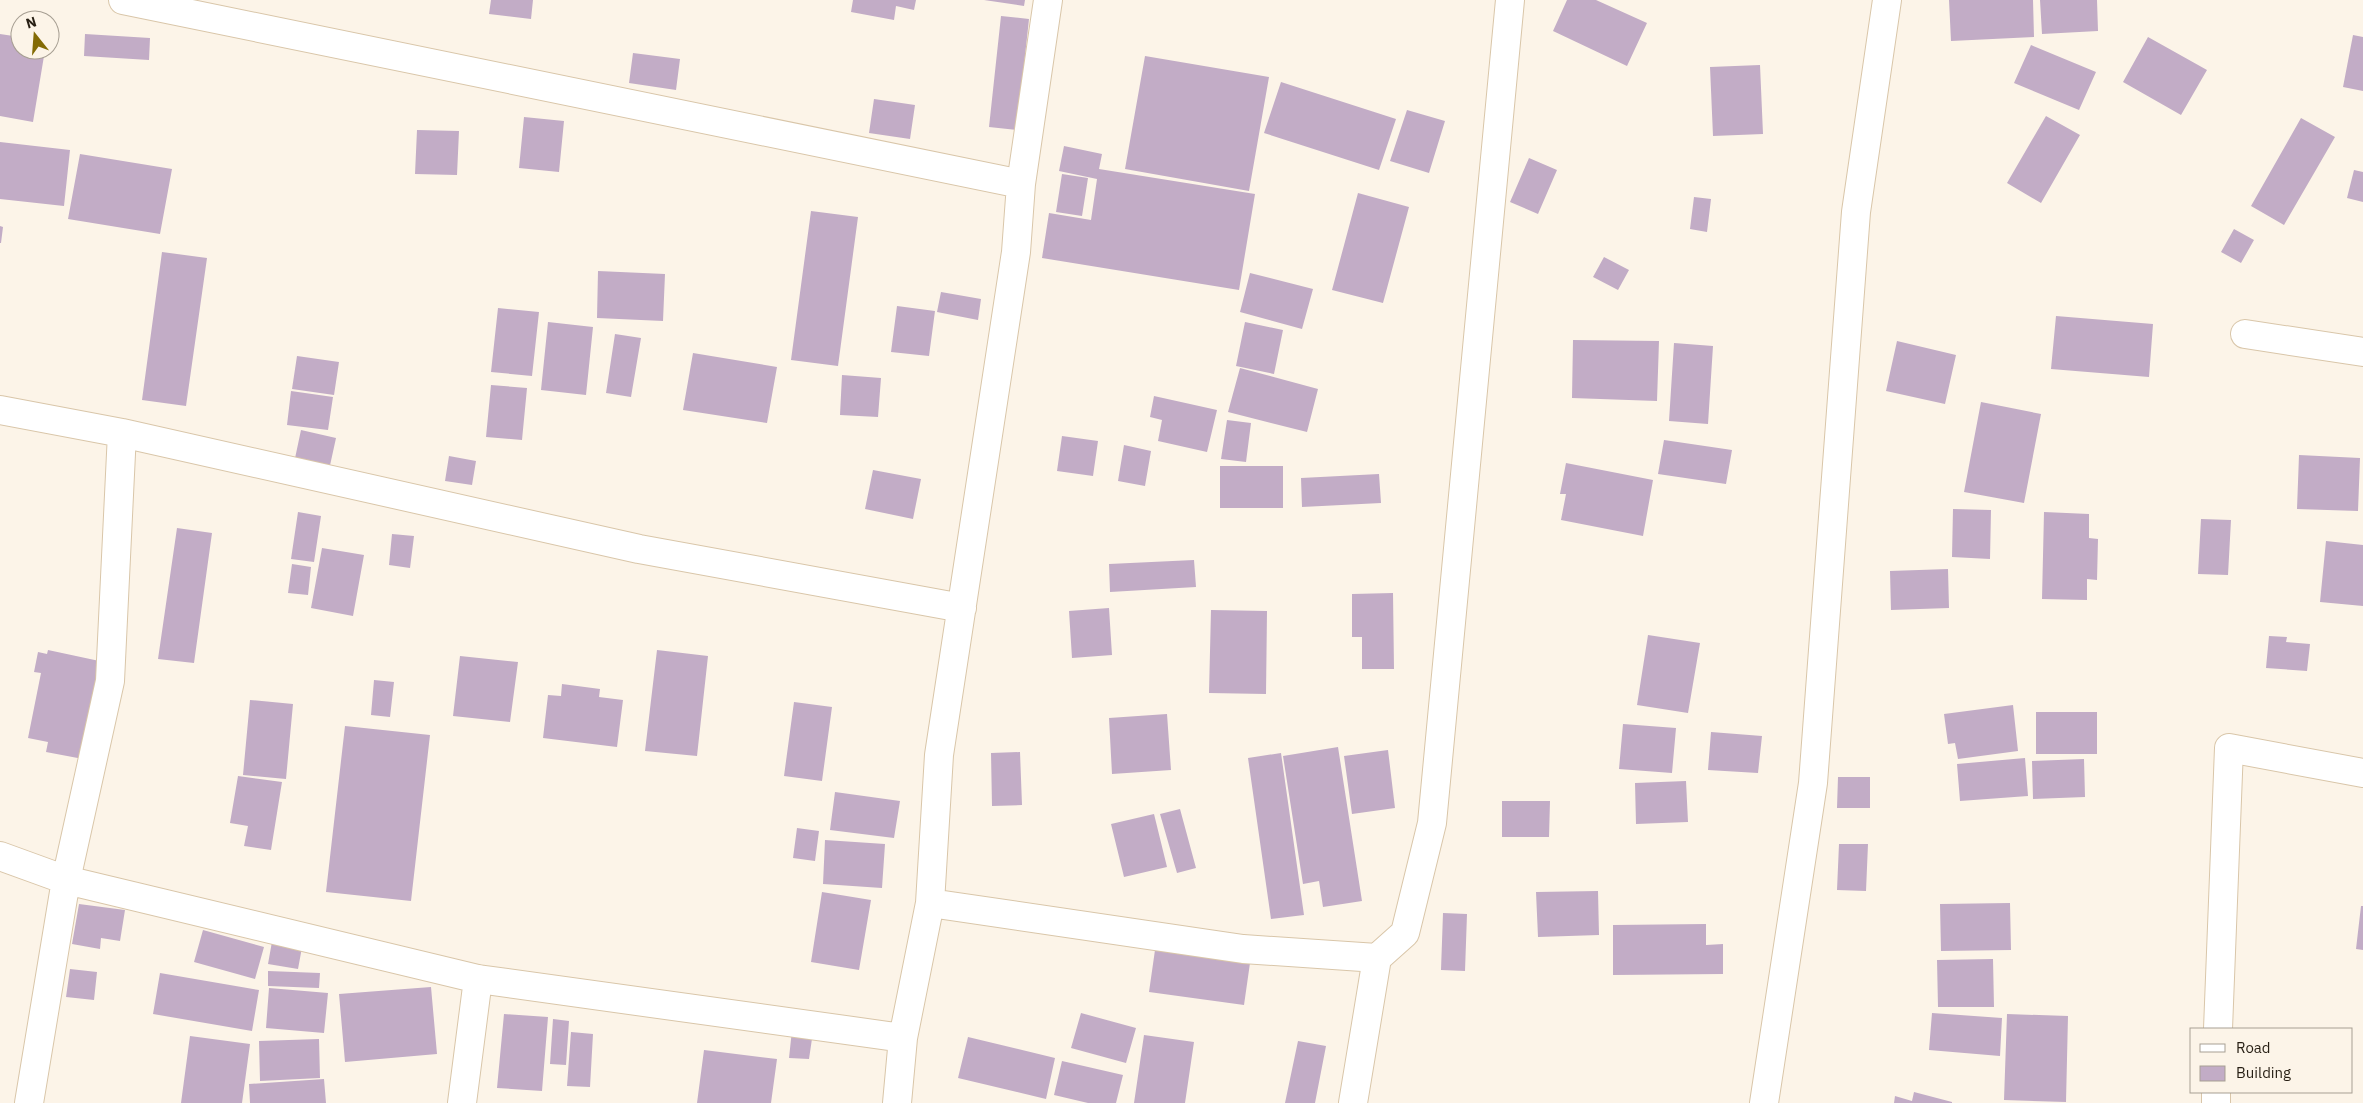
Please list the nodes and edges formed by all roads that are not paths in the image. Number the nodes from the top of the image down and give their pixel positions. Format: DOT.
graph roads {
  1 [pos="122,0"];
  2 [pos="1048,0"];
  3 [pos="1510,0"];
  4 [pos="1887,0"];
  5 [pos="1021,184"];
  6 [pos="2245,334"];
  7 [pos="2363,352"];
  8 [pos="0,410"];
  9 [pos="122,433"];
  10 [pos="962,608"];
  11 [pos="2363,773"];
  12 [pos="0,856"];
  13 [pos="66,880"];
  14 [pos="930,904"];
  15 [pos="1377,958"];
  16 [pos="478,979"];
  17 [pos="2218,1028"];
  18 [pos="903,1038"];
  19 [pos="29,1103"];
  20 [pos="462,1103"];
  21 [pos="897,1103"];
  22 [pos="1353,1103"];
  23 [pos="1764,1103"];
  1 -- 5 [label="street"];
  2 -- 5 [label="street"];
  3 -- 15 [label="street"];
  4 -- 23 [label="street"];
  5 -- 10 [label="street"];
  6 -- 7 [label="street"];
  8 -- 9 [label="street"];
  9 -- 10 [label="street"];
  9 -- 13 [label="street"];
  10 -- 14 [label="street"];
  11 -- 17 [label="street"];
  12 -- 13 [label="street"];
  13 -- 16 [label="street"];
  13 -- 19 [label="street"];
  14 -- 15 [label="street"];
  14 -- 18 [label="street"];
  15 -- 22 [label="street"];
  16 -- 18 [label="street"];
  16 -- 20 [label="street"];
  18 -- 21 [label="street"];
}
